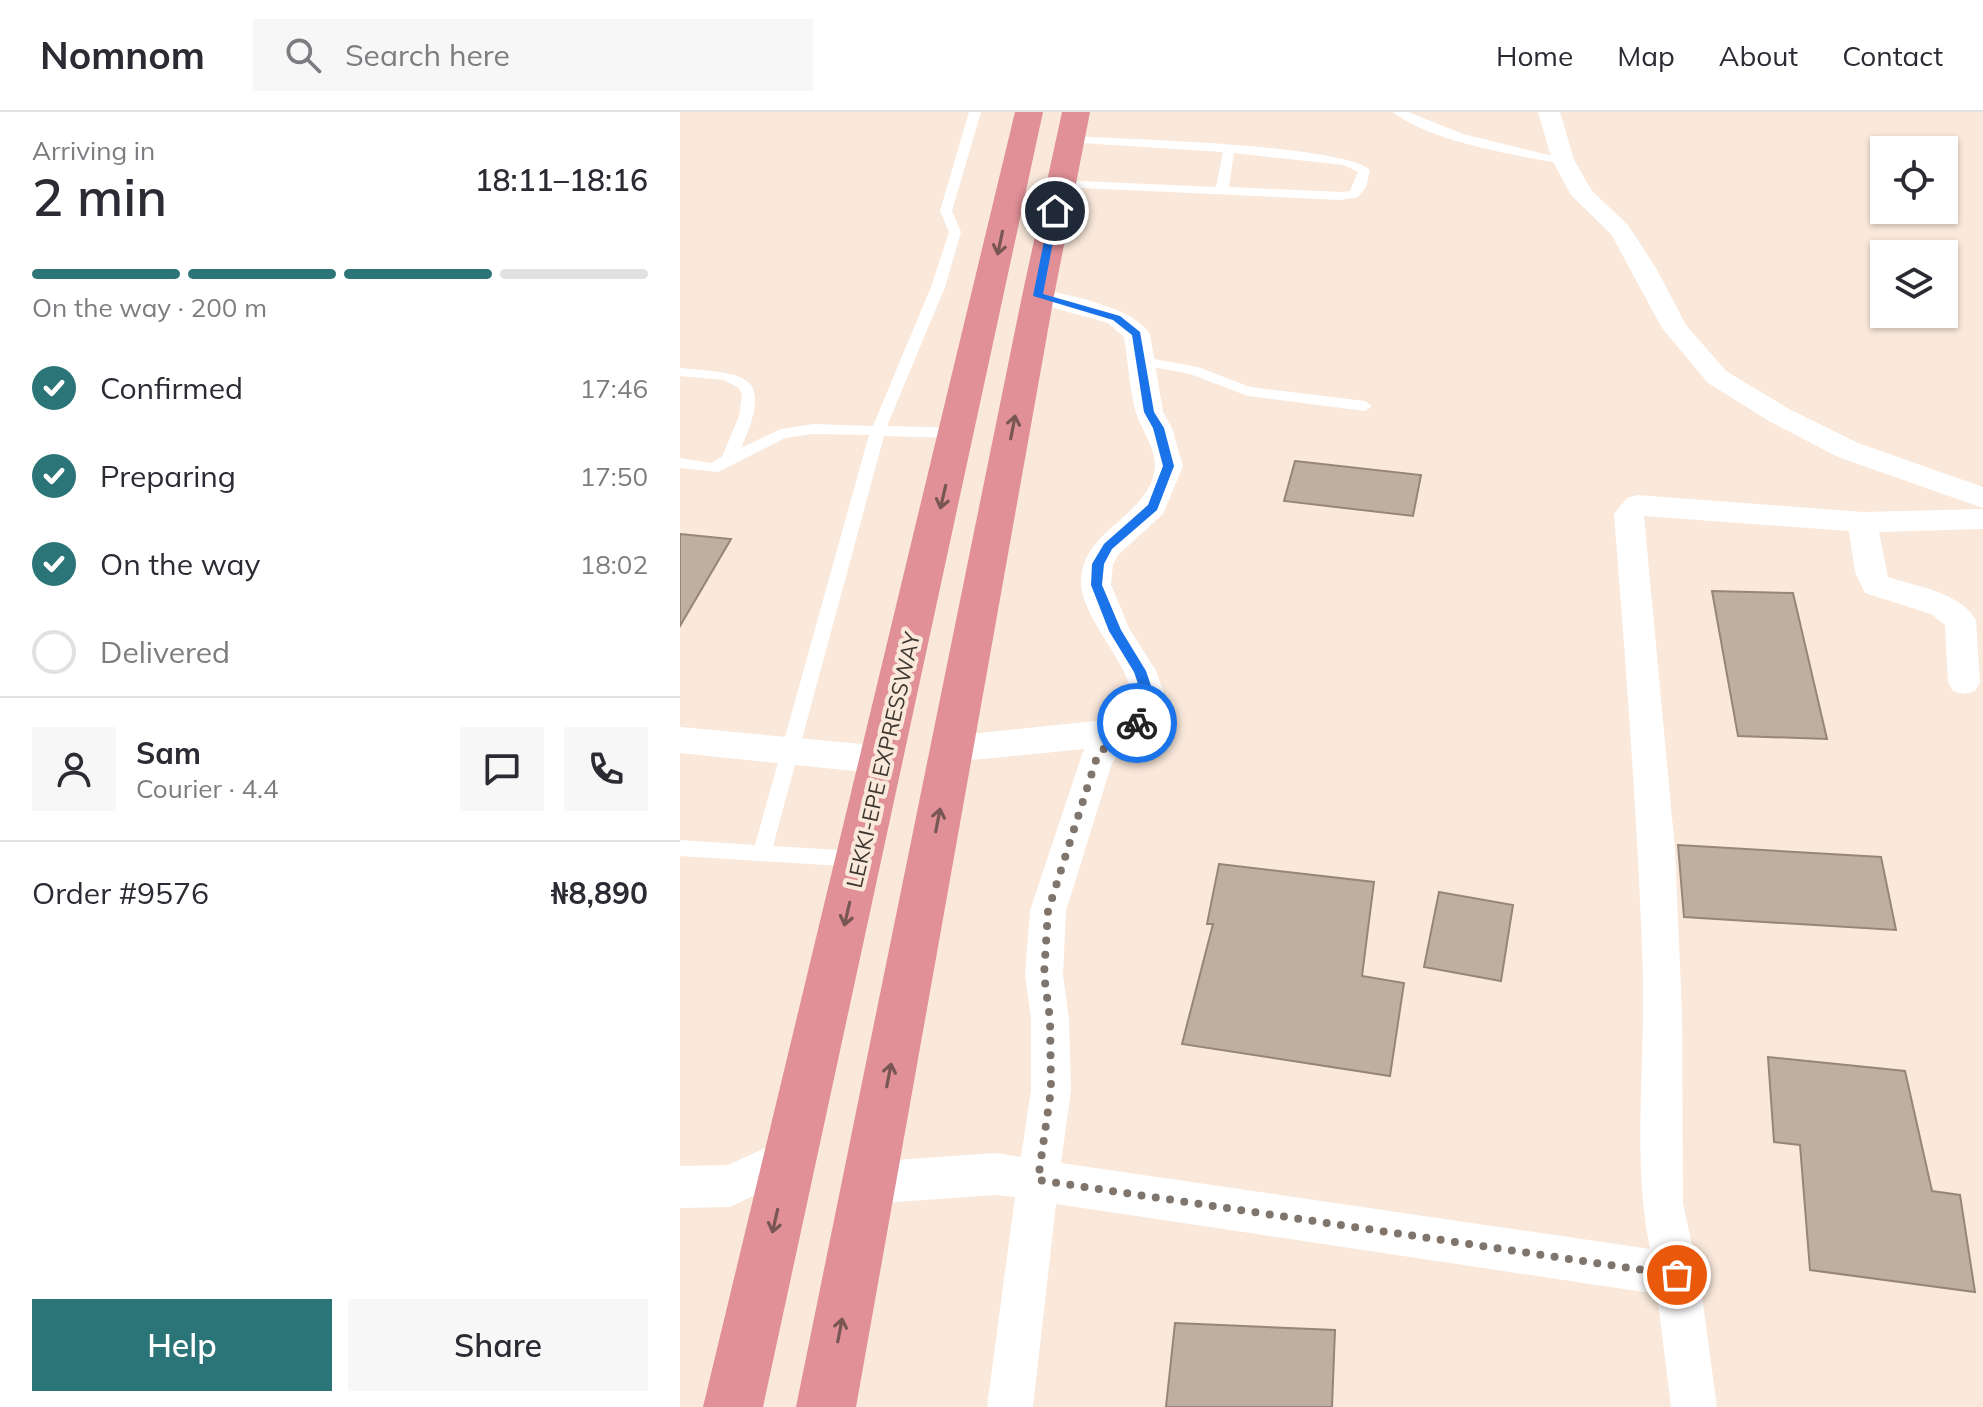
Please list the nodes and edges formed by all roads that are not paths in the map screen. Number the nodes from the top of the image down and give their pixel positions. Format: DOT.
graph roads {
  1 [pos="975,112"];
  2 [pos="1029,112"];
  3 [pos="1399,112"];
  4 [pos="1549,112"];
  5 [pos="1072,126"];
  6 [pos="1229,149"];
  7 [pos="1563,160"];
  8 [pos="1060,183"];
  9 [pos="1222,190"];
  10 [pos="1038,296"];
  11 [pos="1143,361"];
  12 [pos="680,372"];
  13 [pos="1365,406"];
  14 [pos="878,431"];
  15 [pos="958,433"];
  16 [pos="729,459"];
  17 [pos="680,463"];
  18 [pos="1983,498"];
  19 [pos="1983,519"];
  20 [pos="1863,522"];
  21 [pos="1964,682"];
  22 [pos="1118,732"];
  23 [pos="680,740"];
  24 [pos="951,749"];
  25 [pos="788,752"];
  26 [pos="883,760"];
  27 [pos="680,848"];
  28 [pos="762,853"];
  29 [pos="860,859"];
  30 [pos="789,1157"];
  31 [pos="1038,1180"];
  32 [pos="868,1183"];
  33 [pos="680,1187"];
  34 [pos="1677,1275"];
  35 [pos="733,1407"];
  36 [pos="826,1407"];
  37 [pos="1010,1407"];
  38 [pos="1694,1407"];
  1 -- 14 [label="lane"];
  2 -- 15 [label="highway, LEKKI-EPE EXPRESSWAY, one-way"];
  3 -- 7 [label="lane"];
  4 -- 7 [label="street"];
  5 -- 6 [label="lane"];
  5 -- 8 [label="highway"];
  6 -- 9 [label="lane"];
  6 -- 9 [label="lane"];
  7 -- 18 [label="street"];
  8 -- 9 [label="lane"];
  8 -- 10 [label="highway"];
  10 -- 11 [label="street"];
  24 -- 10 [label="highway, one-way"];
  11 -- 13 [label="lane"];
  11 -- 22 [label="street"];
  12 -- 16 [label="lane"];
  14 -- 15 [label="lane"];
  14 -- 16 [label="lane"];
  14 -- 25 [label="lane"];
  15 -- 26 [label="highway, LEKKI-EPE EXPRESSWAY, one-way"];
  16 -- 17 [label="lane"];
  19 -- 20 [label="street"];
  20 -- 21 [label="street"];
  20 -- 34 [label="street"];
  22 -- 24 [label="street"];
  22 -- 31 [label="street"];
  23 -- 25 [label="street"];
  32 -- 24 [label="highway, one-way"];
  25 -- 26 [label="street"];
  25 -- 28 [label="lane"];
  26 -- 29 [label="highway, LEKKI-EPE EXPRESSWAY"];
  27 -- 28 [label="lane"];
  28 -- 29 [label="lane"];
  29 -- 30 [label="highway, LEKKI-EPE EXPRESSWAY, one-way"];
  30 -- 33 [label="street"];
  30 -- 35 [label="highway, LEKKI-EPE EXPRESSWAY, one-way"];
  31 -- 32 [label="street"];
  31 -- 34 [label="street"];
  31 -- 37 [label="street"];
  36 -- 32 [label="highway, one-way"];
  34 -- 38 [label="street"];
}
